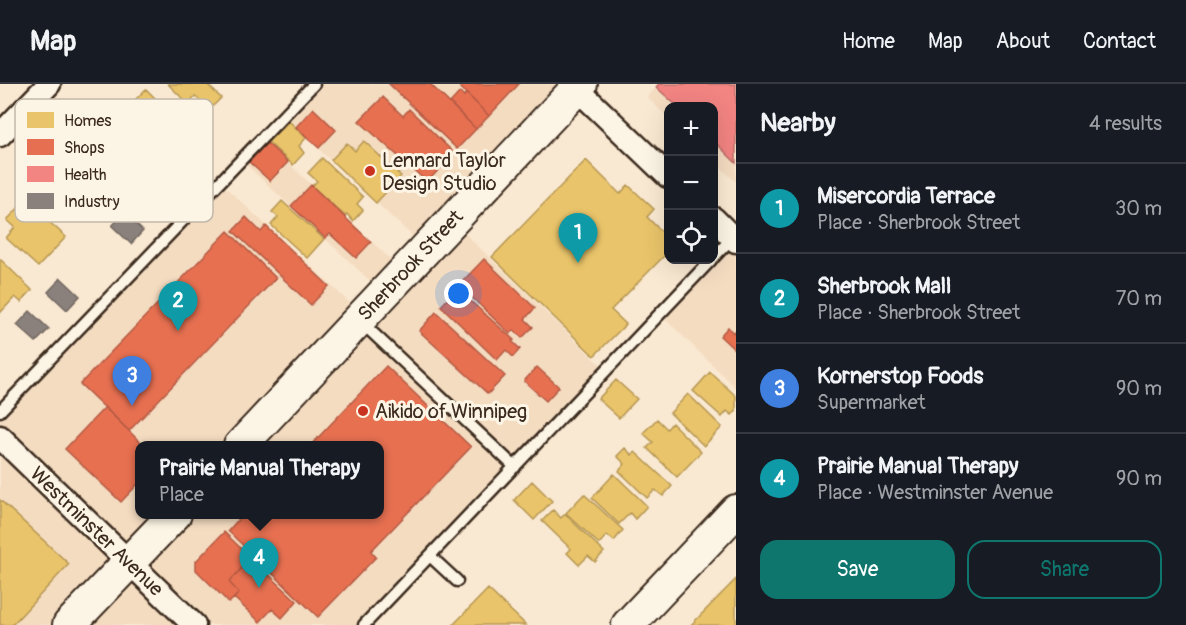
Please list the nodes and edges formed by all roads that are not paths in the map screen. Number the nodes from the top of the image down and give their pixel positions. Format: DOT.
graph roads {
  1 [pos="49,84"];
  2 [pos="314,84"];
  3 [pos="576,85"];
  4 [pos="35,99"];
  5 [pos="15,119"];
  6 [pos="0,135"];
  7 [pos="664,171"];
  8 [pos="213,189"];
  9 [pos="181,222"];
  10 [pos="718,223"];
  11 [pos="734,239"];
  12 [pos="718,253"];
  13 [pos="706,264"];
  14 [pos="359,319"];
  15 [pos="0,411"];
  16 [pos="0,437"];
  17 [pos="245,441"];
  18 [pos="515,467"];
  19 [pos="736,511"];
  20 [pos="170,519"];
  21 [pos="430,556"];
  22 [pos="129,563"];
  23 [pos="456,581"];
  24 [pos="630,624"];
  25 [pos="69,625"];
  26 [pos="194,625"];
  27 [pos="364,625"];
  1 -- 4 [label="street"];
  2 -- 8 [label="lane"];
  3 -- 7 [label="street"];
  3 -- 14 [label="main road, Sherbrook Street"];
  5 -- 6 [label="street"];
  9 -- 15 [label="lane"];
  10 -- 11 [label="street"];
  11 -- 12 [label="lane"];
  13 -- 18 [label="lane"];
  14 -- 17 [label="main road, Sherbrook Street"];
  14 -- 18 [label="lane"];
  16 -- 22 [label="street, Westminster Avenue"];
  18 -- 21 [label="lane"];
  19 -- 24 [label="main road"];
  20 -- 22 [label="main road"];
  21 -- 23 [label="lane"];
  21 -- 27 [label="lane"];
  22 -- 25 [label="main road"];
  22 -- 26 [label="street, Westminster Avenue"];
}
